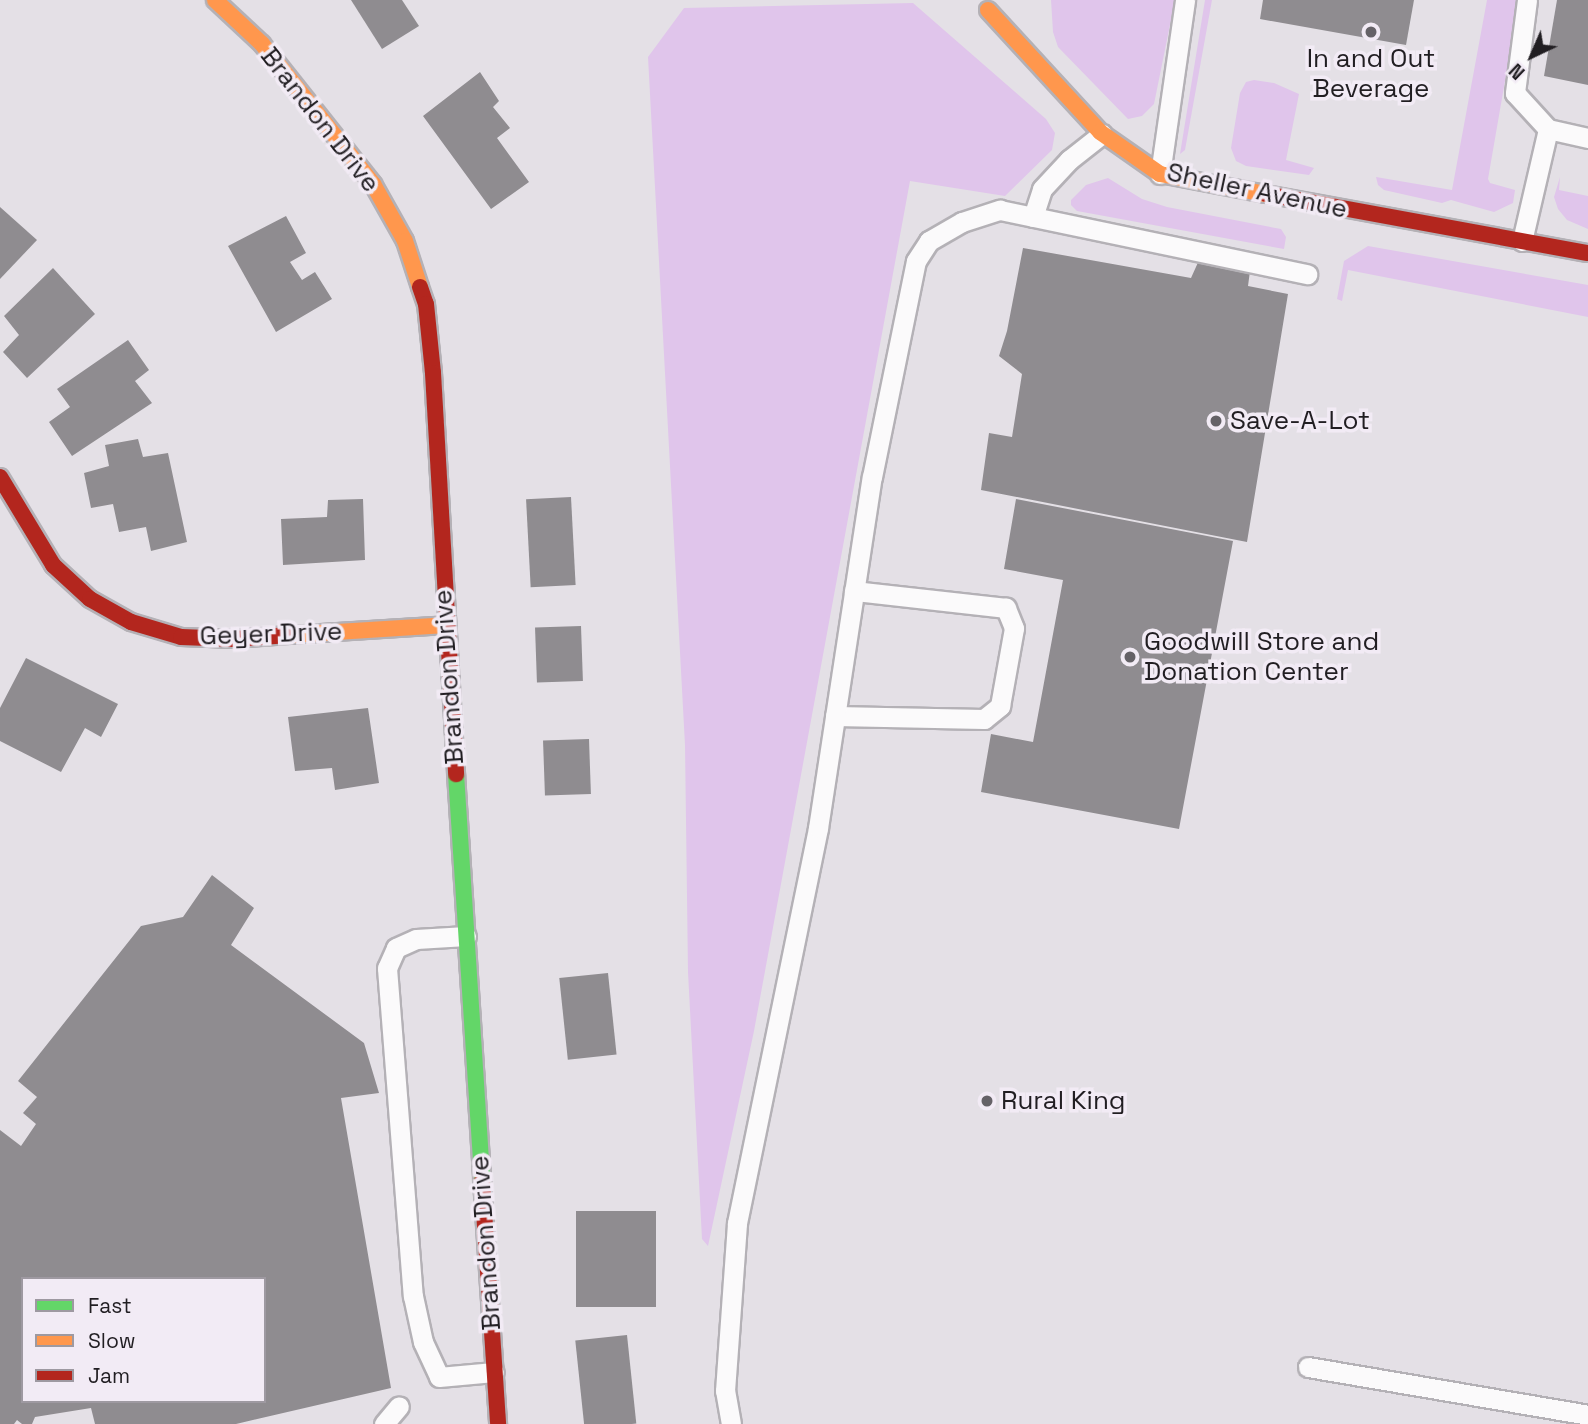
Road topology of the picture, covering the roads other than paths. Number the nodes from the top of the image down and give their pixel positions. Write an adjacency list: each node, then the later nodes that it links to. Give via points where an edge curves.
1 (215, 0): 15 (street, Brandon Drive, via 262,44 315,108 373,184 405,241 426,304)
2 (1185, 0): 8 (lane)
3 (1527, 0): 5 (lane, via 1515,93)
4 (984, 3): 6 (street, Sheller Avenue)
5 (1548, 129): 7 (lane); 10 (lane)
6 (1102, 134): 8 (street, Sheller Avenue); 9 (lane, via 1042,189)
7 (1588, 138)
8 (1160, 174): 10 (street, Sheller Avenue)
9 (1033, 217): 12 (lane); 14 (lane, via 1000,210 962,222 929,241 916,261)
10 (1522, 241): 11 (street, Sheller Avenue)
11 (1588, 253)
12 (1307, 274)
13 (0, 477): 15 (street, Geyer Drive, via 52,565 90,599 131,622 181,637 234,639)
14 (854, 591): 16 (lane); 16 (lane, via 1006,608 1014,628 1000,706 984,719)
15 (446, 625): 17 (street, Brandon Drive)
16 (835, 716): 26 (lane, via 818,828 737,1223 725,1391)
17 (466, 936): 19 (street, Brandon Drive); 20 (lane, via 416,939 396,948 387,968 413,1296 423,1342)
18 (1308, 1367): 23 (lane)
19 (495, 1372): 20 (lane); 25 (street, Brandon Drive)
20 (439, 1377): 21 (lane)
21 (422, 1388)
22 (399, 1406): 24 (lane)
23 (1588, 1415)
24 (384, 1424)
25 (498, 1424)
26 (731, 1424)

